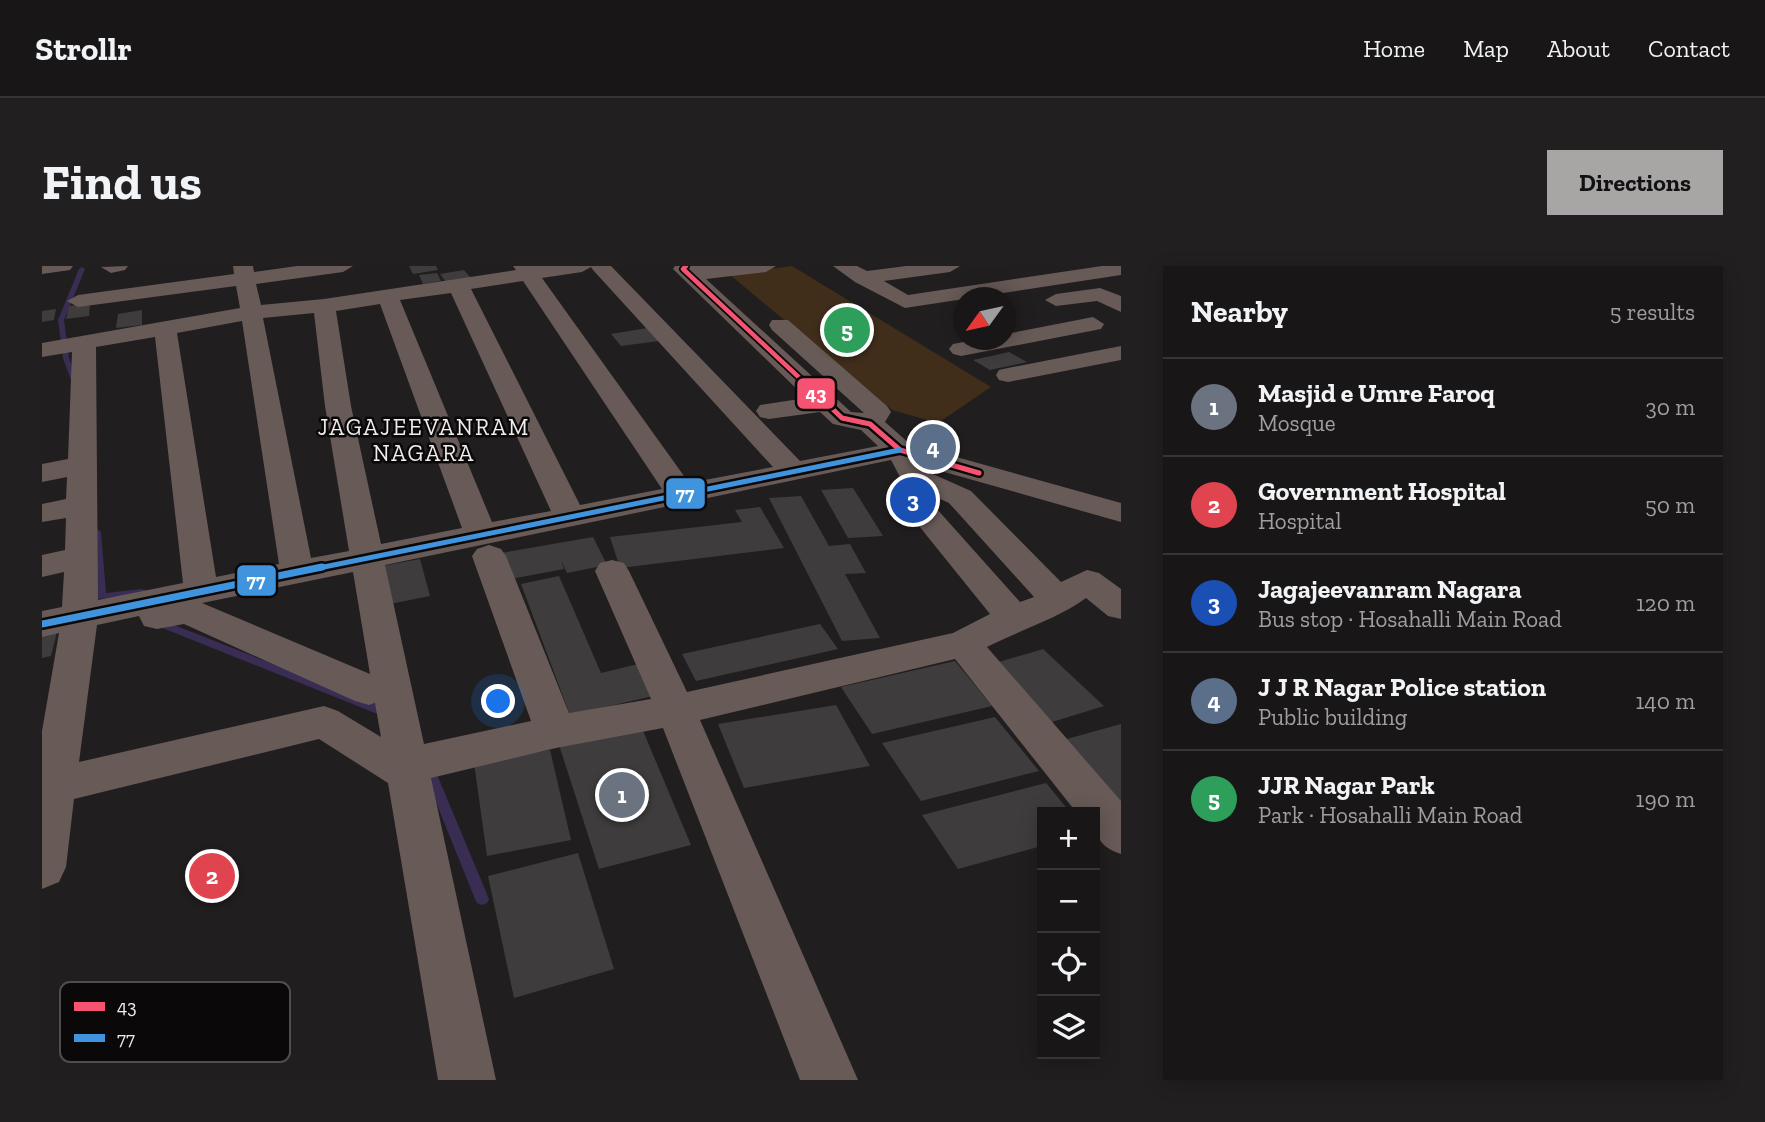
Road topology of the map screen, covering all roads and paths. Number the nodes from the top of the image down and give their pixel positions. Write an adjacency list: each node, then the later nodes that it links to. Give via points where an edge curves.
1 (63, 266): 12 (street)
2 (118, 266): 11 (street)
3 (343, 266): 18 (street)
4 (582, 266): 15 (street)
5 (600, 266): 47 (street)
6 (766, 266): 13 (street)
7 (843, 266): 20 (street)
8 (944, 266): 9 (street); 14 (street); 23 (street)
9 (950, 266)
10 (1001, 266): 21 (street)
11 (111, 267)
12 (42, 268)
13 (716, 269): 17 (street); 25 (street)
14 (895, 269): 20 (street)
15 (526, 270): 19 (street); 48 (street)
16 (1115, 270): 21 (street)
17 (687, 271): 41 (street)
18 (243, 272): 27 (street); 31 (street)
19 (469, 278): 22 (street); 52 (street)
20 (862, 278): 26 (street, via 905,302)
21 (1032, 283): 24 (street)
22 (401, 287): 29 (street); 53 (street)
23 (973, 287)
24 (1012, 287)
25 (739, 289)
26 (953, 296)
27 (78, 302)
28 (1121, 305): 36 (street, via 1100,293 1017,312)
29 (324, 306): 31 (street); 55 (street)
30 (759, 307): 43 (street, via 878,412)
31 (251, 313): 35 (street); 59 (street)
32 (953, 316): 33 (street)
33 (940, 318)
34 (1093, 324): 36 (street)
35 (165, 327): 38 (street); 62 (street)
36 (1042, 333): 37 (street)
37 (1016, 338)
38 (64, 347): 45 (street, via 83,383)
39 (1121, 353): 40 (street)
40 (1008, 375)
41 (826, 403): 42 (street); 43 (street, via 842,418)
42 (769, 411)
43 (870, 424): 44 (street)
44 (907, 463): 47 (street); 51 (street); 61 (street, via 960,497); 64 (street, via 913,500)
45 (83, 465): 46 (street); 49 (street)
46 (42, 473)
47 (795, 473): 48 (street)
48 (682, 495): 52 (street)
49 (82, 505): 50 (street); 54 (street)
50 (42, 513)
51 (1121, 513)
52 (570, 517): 53 (street)
53 (485, 546): 55 (street); 68 (street)
54 (82, 557): 56 (street); 65 (street)
55 (367, 560): 59 (street); 69 (street)
56 (42, 566)
57 (612, 571): 67 (street)
58 (1121, 571): 60 (street)
59 (297, 573): 62 (street)
60 (1087, 581): 61 (street); 63 (street)
61 (1058, 601): 64 (street)
62 (169, 605): 65 (street); 69 (street)
63 (1121, 607)
64 (1013, 618): 66 (street)
65 (67, 624): 70 (street)
66 (962, 644): 67 (street); 71 (street)
67 (676, 710): 68 (street); 74 (street)
68 (556, 732): 69 (street)
69 (408, 735): 70 (street, via 396,768 324,722); 73 (street)
70 (54, 786): 72 (street)
71 (1121, 834)
72 (42, 867)
73 (467, 1080)
74 (829, 1080)

